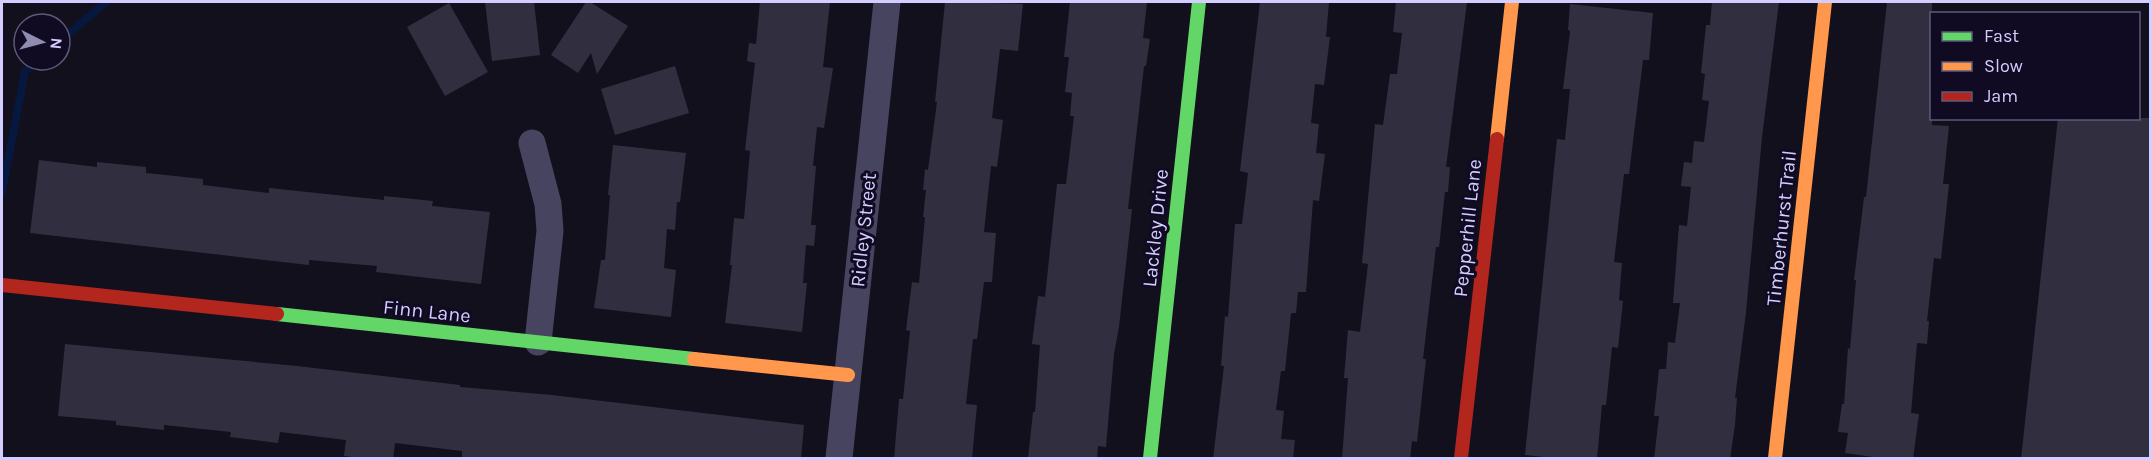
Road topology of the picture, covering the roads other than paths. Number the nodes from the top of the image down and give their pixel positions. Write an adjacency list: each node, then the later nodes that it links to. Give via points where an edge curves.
1 (886, 2): 8 (street, Ridley Street)
2 (1199, 2): 10 (street, Lackley Drive)
3 (1512, 2): 11 (street, Pepperhill Lane)
4 (1825, 2): 12 (street, Timberhurst Trail)
5 (532, 143): 7 (street, via 548,204 550,231)
6 (2, 285): 7 (street, Finn Lane)
7 (538, 342): 8 (street, Finn Lane)
8 (848, 375): 9 (street, Ridley Street)
9 (839, 459)
10 (1150, 459)
11 (1461, 459)
12 (1775, 459)

